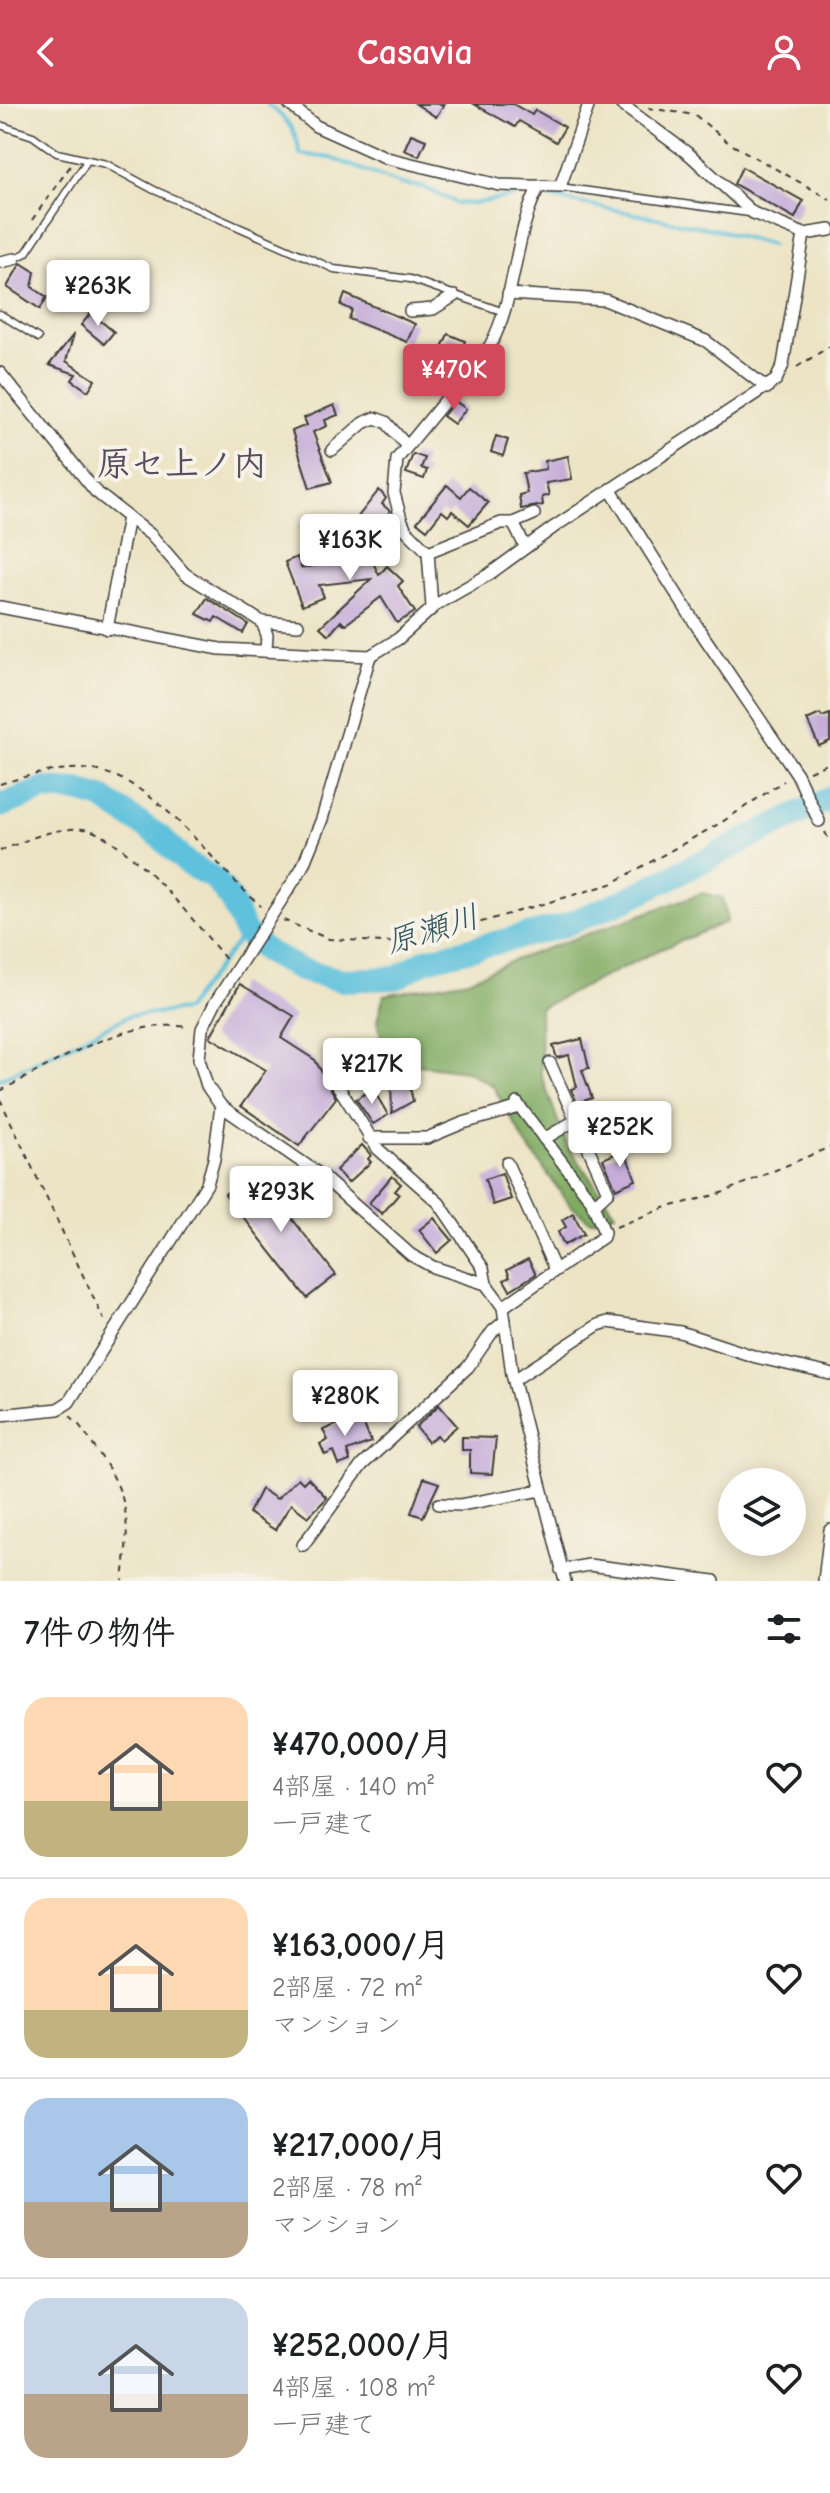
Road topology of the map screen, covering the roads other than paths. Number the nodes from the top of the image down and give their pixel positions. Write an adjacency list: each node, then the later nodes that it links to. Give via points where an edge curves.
1 (289, 104): 6 (street, via 316,126 387,158 499,185)
2 (589, 104): 7 (street)
3 (625, 107): 8 (street, via 690,155)
4 (0, 125): 5 (lane, via 33,136 57,153)
5 (87, 161): 11 (lane, via 26,253); 14 (lane, via 106,164 334,269 410,279)
6 (539, 186): 7 (street); 13 (street, via 526,212)
7 (560, 187): 8 (lane)
8 (753, 213): 10 (street)
9 (830, 230): 10 (street)
10 (804, 234): 20 (street, via 783,365)
11 (14, 259): 12 (street)
12 (0, 262)
13 (508, 294): 16 (street); 20 (street, via 605,300 706,341)
14 (454, 296): 15 (street, via 433,309); 16 (lane)
15 (410, 311)
16 (504, 312): 21 (street, via 490,346)
17 (0, 314): 18 (lane)
18 (38, 338)
19 (0, 373): 25 (street, via 75,471)
20 (772, 384): 23 (street)
21 (406, 445): 22 (street, via 386,422 375,418); 28 (street, via 397,459 394,493 406,530)
22 (332, 450)
23 (610, 489): 27 (street); 36 (street, via 798,776)
24 (534, 514): 26 (street)
25 (128, 517): 31 (street, via 185,574); 33 (street)
26 (513, 523): 27 (street); 28 (street)
27 (525, 546): 30 (street)
28 (428, 552): 30 (street)
29 (0, 607): 33 (street)
30 (432, 607): 35 (street, via 398,639)
31 (262, 622): 32 (street); 34 (street)
32 (298, 625)
33 (107, 629): 34 (street, via 220,649)
34 (266, 650): 35 (street)
35 (370, 656): 39 (street, via 322,819 302,868 202,1029 199,1059 207,1086)
36 (819, 821)
37 (550, 1063): 40 (street)
38 (338, 1086): 41 (street)
39 (221, 1106): 46 (street, via 322,1176 411,1255); 51 (street, via 207,1184 69,1402 58,1409)
40 (576, 1120): 42 (street); 44 (street, via 608,1192)
41 (369, 1138): 42 (street, via 427,1138 518,1105); 46 (street, via 439,1203 483,1268)
42 (544, 1139): 44 (street)
43 (507, 1163): 45 (street)
44 (593, 1206): 45 (street, via 603,1237)
45 (555, 1270): 47 (street)
46 (486, 1284): 47 (street)
47 (503, 1307): 48 (street)
48 (505, 1321): 50 (street); 55 (street, via 468,1367 362,1465)
49 (830, 1374): 50 (street, via 680,1332 608,1322)
50 (514, 1380): 52 (street)
51 (0, 1415)
52 (541, 1490): 53 (street); 56 (street)
53 (439, 1504)
54 (830, 1530): 58 (street)
55 (303, 1545)
56 (563, 1576): 57 (street, via 589,1565)
57 (714, 1581)
58 (824, 1581)

